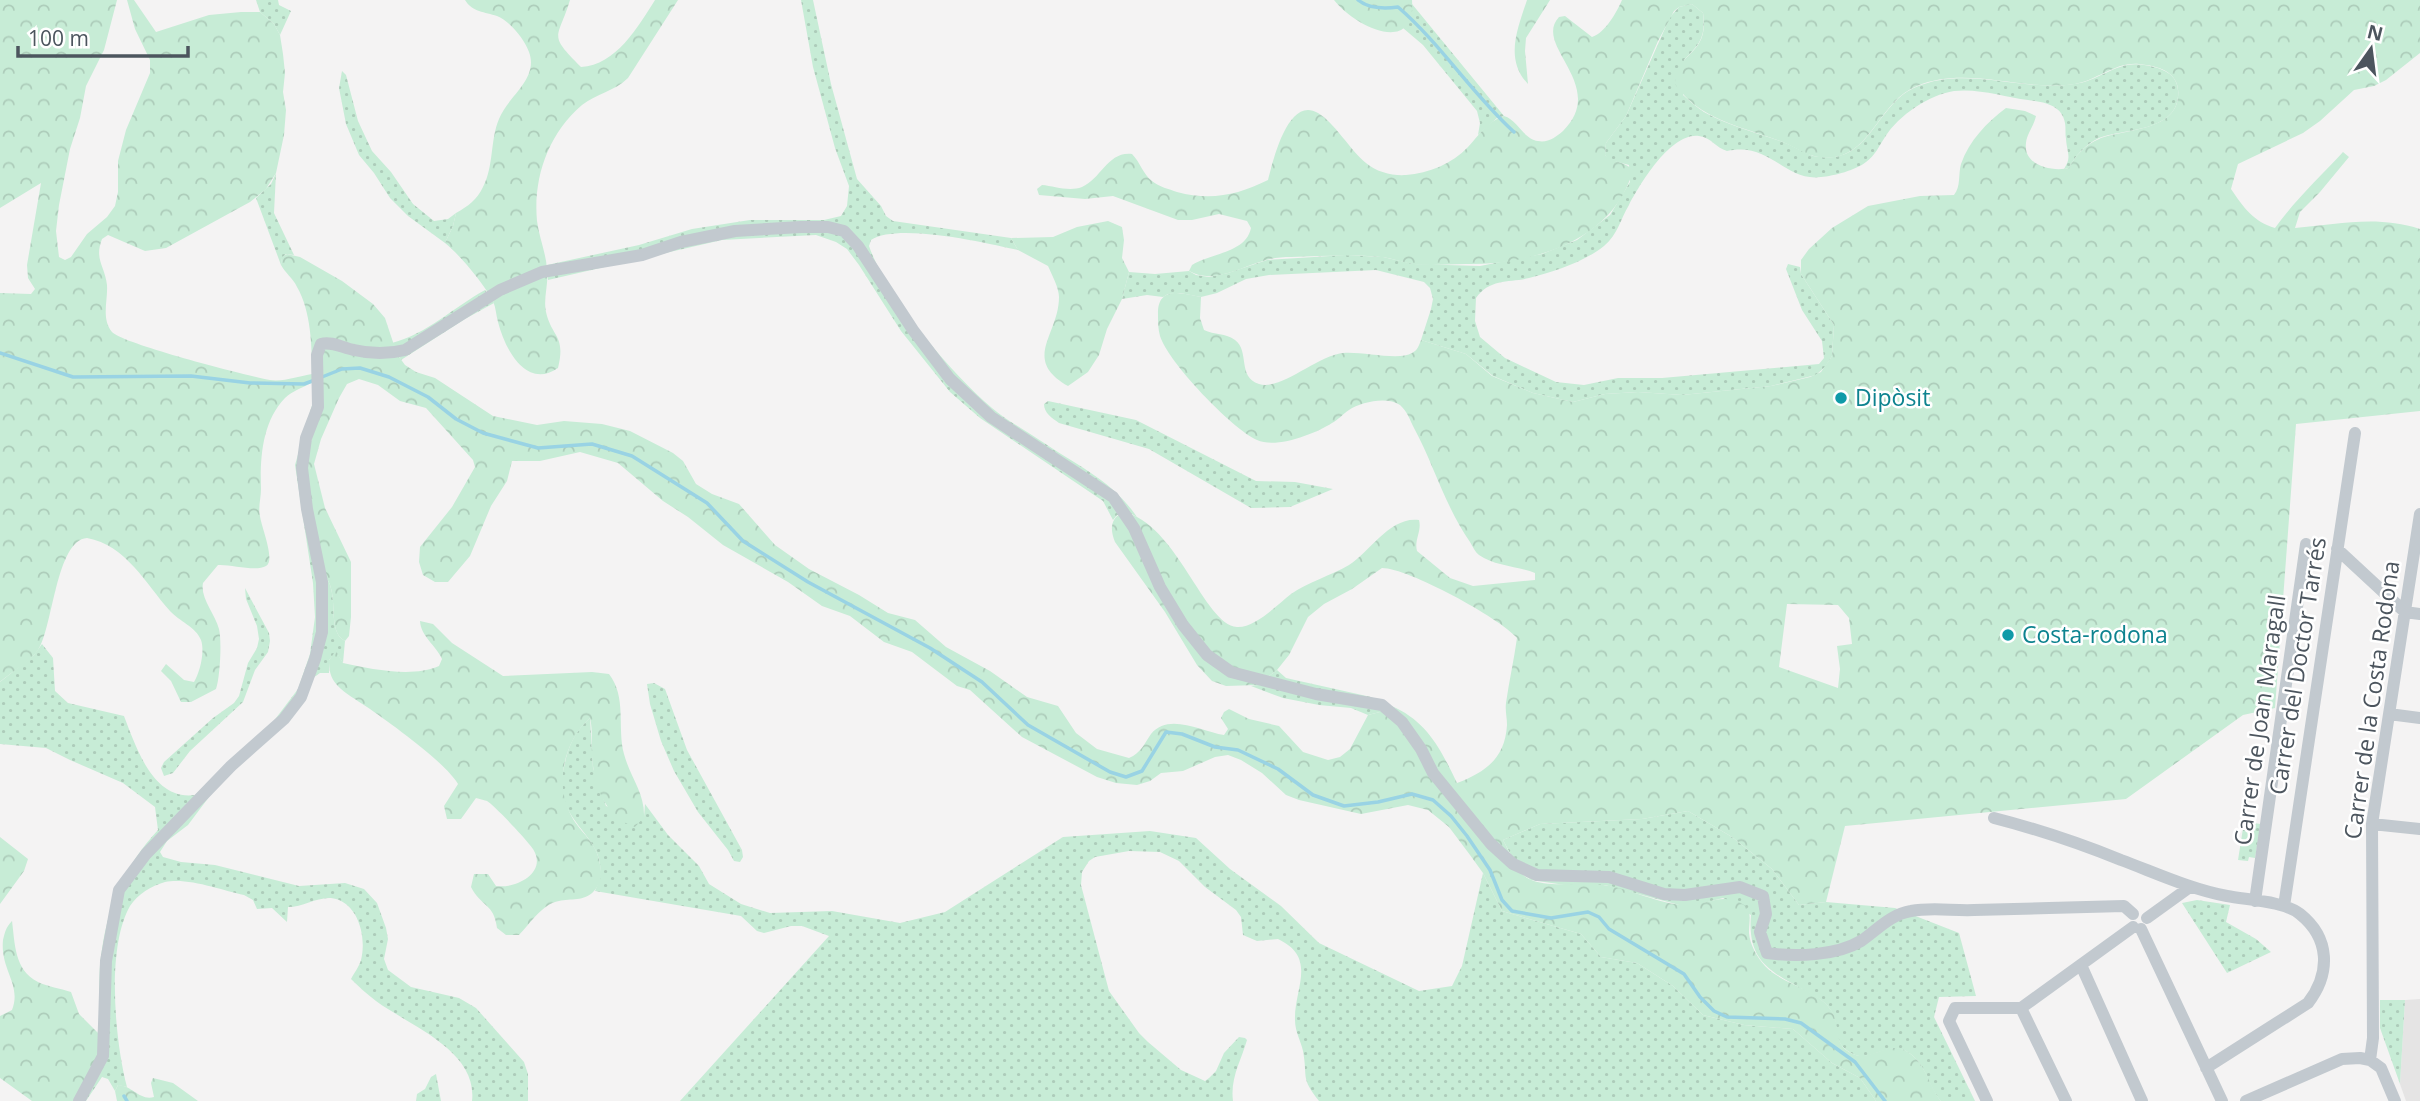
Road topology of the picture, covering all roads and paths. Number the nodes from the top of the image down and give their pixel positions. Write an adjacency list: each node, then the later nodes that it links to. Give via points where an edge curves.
1 (2355, 433): 4 (street, Carrer del Doctor Tarrés)
2 (2420, 514): 5 (street, Carrer de la Costa Rodona)
3 (2306, 544): 13 (street, Carrer de Joan Maragall)
4 (2337, 549): 5 (street); 14 (street, Carrer del Doctor Tarrés)
5 (2405, 612): 6 (street); 7 (street, Carrer de la Costa Rodona)
6 (2420, 614)
7 (2389, 714): 8 (street); 10 (street, Carrer de la Costa Rodona)
8 (2420, 718)
9 (1994, 817): 12 (street, via 2052,833)
10 (2372, 824): 11 (street); 18 (street, Carrer de la Costa Rodona)
11 (2420, 830)
12 (2190, 887): 13 (street); 15 (street)
13 (2255, 901): 14 (street)
14 (2284, 906): 19 (street, via 2313,926 2323,943 2318,990 2308,1003)
15 (2138, 922): 16 (street); 19 (street); 20 (street, via 2124,906 1935,908 1907,911 1859,942 1812,955 1785,956 1767,953 1760,932 1766,914 1763,896 1740,887 1664,894 1609,877 1537,875 1513,864 1433,772 1402,722 1382,705 1231,672 1207,655 1182,625 1134,528 1113,497 991,417 950,379 844,231 801,227 735,231 642,255 542,272 500,290 391,354 321,344 318,407 306,438 302,468 322,582 322,632 315,659 301,698 285,719 231,766 146,854 119,890 106,961 103,1056)
16 (2081, 965): 17 (street); 23 (street)
17 (2021, 1008): 21 (street, via 1955,1008 1949,1021); 22 (street)
18 (2370, 1060): 25 (street, via 2342,1059); 26 (street, via 2381,1068)
19 (2206, 1068): 24 (street)
20 (79, 1101)
21 (1987, 1101)
22 (2066, 1101)
23 (2142, 1101)
24 (2222, 1101)
25 (2246, 1101)
26 (2395, 1101)

